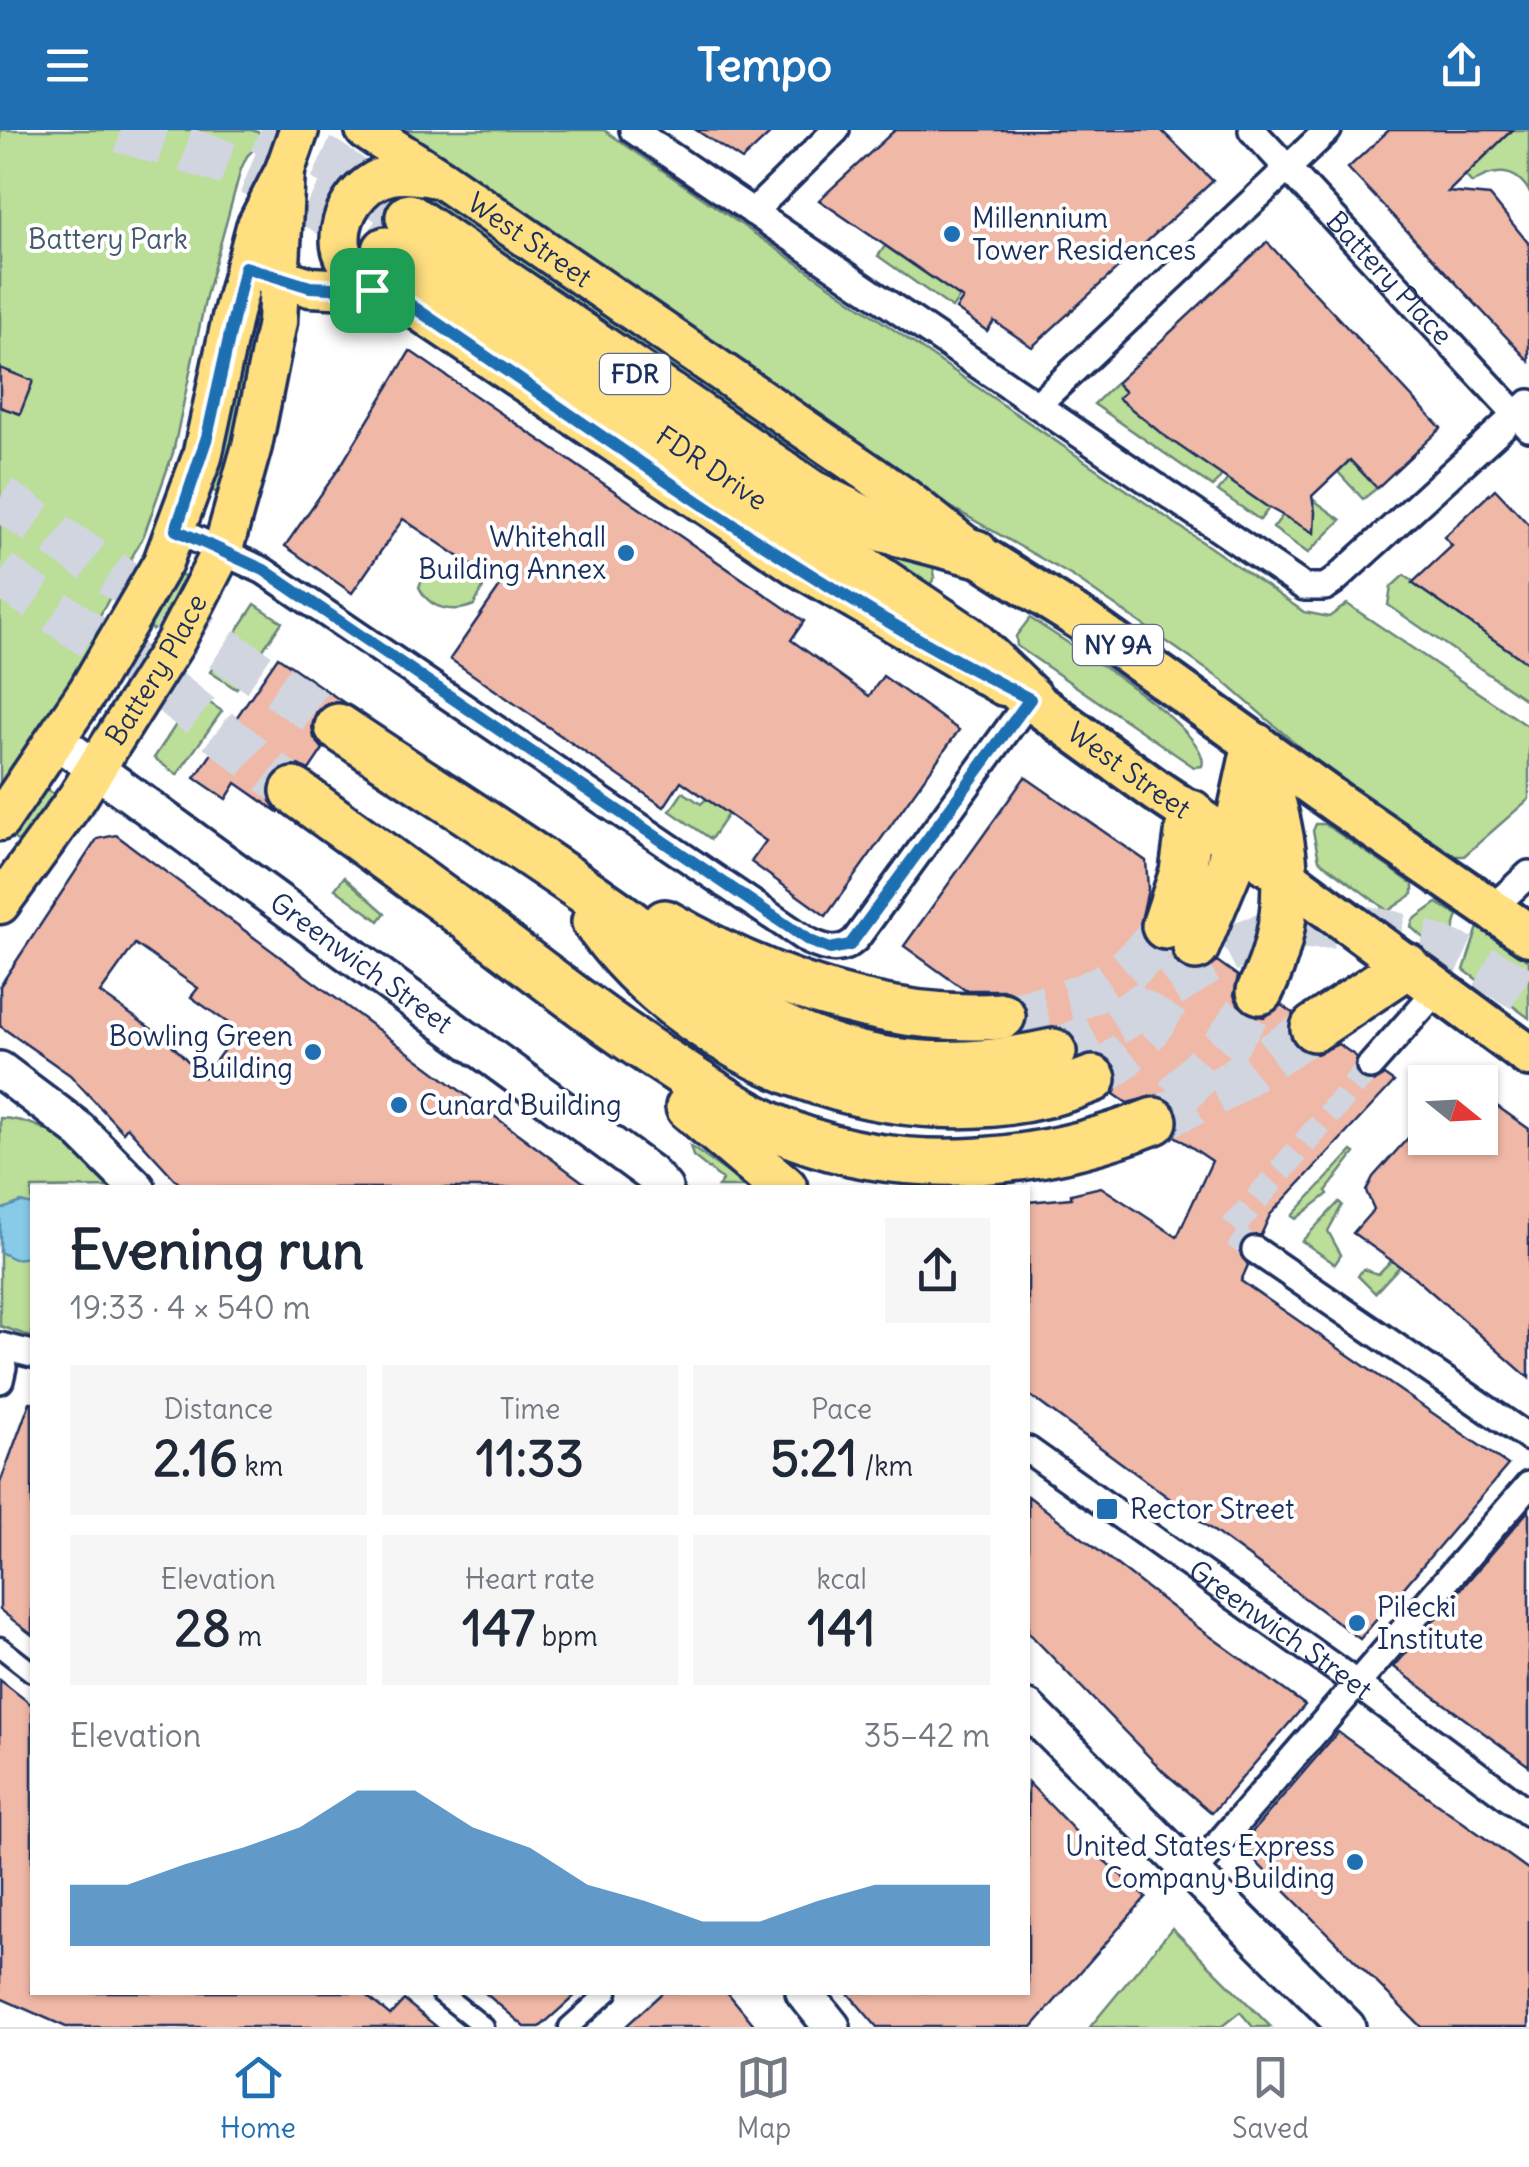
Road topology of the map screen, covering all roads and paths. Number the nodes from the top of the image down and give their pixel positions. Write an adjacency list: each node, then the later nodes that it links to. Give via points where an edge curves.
1 (300, 130): 11 (main road, Battery Place, via 262,211)
2 (365, 130): 8 (main road, West Street)
3 (634, 130): 9 (street)
4 (836, 130): 9 (street)
5 (1252, 130): 7 (street, Battery Place)
6 (1328, 130): 7 (street)
7 (1287, 168): 12 (street); 13 (street, Battery Place)
8 (440, 178): 10 (main road, via 381,178 349,207 341,246 353,271); 16 (main road, West Street)
9 (753, 212): 12 (street)
10 (389, 252): 11 (main road, via 310,287); 16 (highway, FDR Drive / FDR, via 811,492 896,534); 17 (highway, FDR Drive / FDR, via 968,639)
11 (262, 272): 14 (main road, Battery Place); 15 (main road, Battery Place, via 277,322)
12 (1037, 406): 13 (street, via 1293,582 1314,589 1334,581)
13 (1525, 415)
14 (176, 530): 15 (street); 19 (main road, Battery Place, via 154,582)
15 (223, 549): 17 (street, via 264,570 830,949 856,939); 21 (main road, Battery Place, via 195,608)
16 (975, 553): 20 (highway, West Street / NY 9A, via 1095,629)
17 (1030, 699): 23 (highway, West Street)
18 (338, 727): 28 (highway)
19 (56, 740): 21 (main road, Greenwich Street); 24 (main road, Battery Place)
20 (1255, 746): 25 (highway); 27 (highway, via 1272,794); 31 (highway, West Street / NY 9A)
21 (95, 768): 29 (main road, Battery Place); 45 (main road, Greenwich Street)
22 (294, 792): 36 (highway)
23 (1191, 813): 25 (highway, West Street); 25 (highway, via 1181,937 1218,900)
24 (0, 821)
25 (1236, 844): 27 (highway, West Street)
26 (1529, 874): 31 (street)
27 (1286, 877): 33 (highway, West Street); 34 (highway, via 1279,944)
28 (570, 882): 30 (highway); 42 (highway, via 609,942 670,1000 731,1044 806,1078 883,1098 962,1104 1040,1097)
29 (0, 904)
30 (610, 908): 35 (highway, via 658,919 752,967 838,997 928,1016); 38 (highway, via 733,1001 801,1038 870,1058 938,1066)
31 (1491, 909): 32 (highway, West Street / NY 9A)
32 (1529, 935)
33 (1422, 977): 37 (highway); 39 (highway, West Street); 40 (street)
34 (1260, 991)
35 (1002, 1016)
36 (606, 1024): 43 (highway, via 740,1112 801,1138 874,1156 1008,1159 1069,1150); 46 (highway, via 656,1079)
37 (1314, 1028)
38 (1054, 1052)
39 (1529, 1056)
40 (1370, 1066)
41 (0, 1070): 44 (main road, via 77,1128)
42 (1094, 1080)
43 (1154, 1121)
44 (134, 1185)
45 (661, 1185)
46 (780, 1185)
47 (1255, 1250): 51 (street)
48 (0, 1348): 49 (street); 50 (street)
49 (30, 1354)
50 (0, 1380)
51 (1529, 1438)
52 (1030, 1451): 56 (street, Greenwich Street)
53 (1529, 1485): 56 (street)
54 (0, 1647): 55 (street)
55 (30, 1670)
56 (1356, 1684): 58 (street, Greenwich Street); 59 (street)
57 (1030, 1711): 59 (main road)
58 (1529, 1814)
59 (1194, 1872): 66 (main road)
60 (444, 1995): 63 (street)
61 (605, 1995): 64 (street)
62 (806, 1995): 65 (main road)
63 (484, 2027)
64 (570, 2027)
65 (832, 2027)
66 (1347, 2027)

